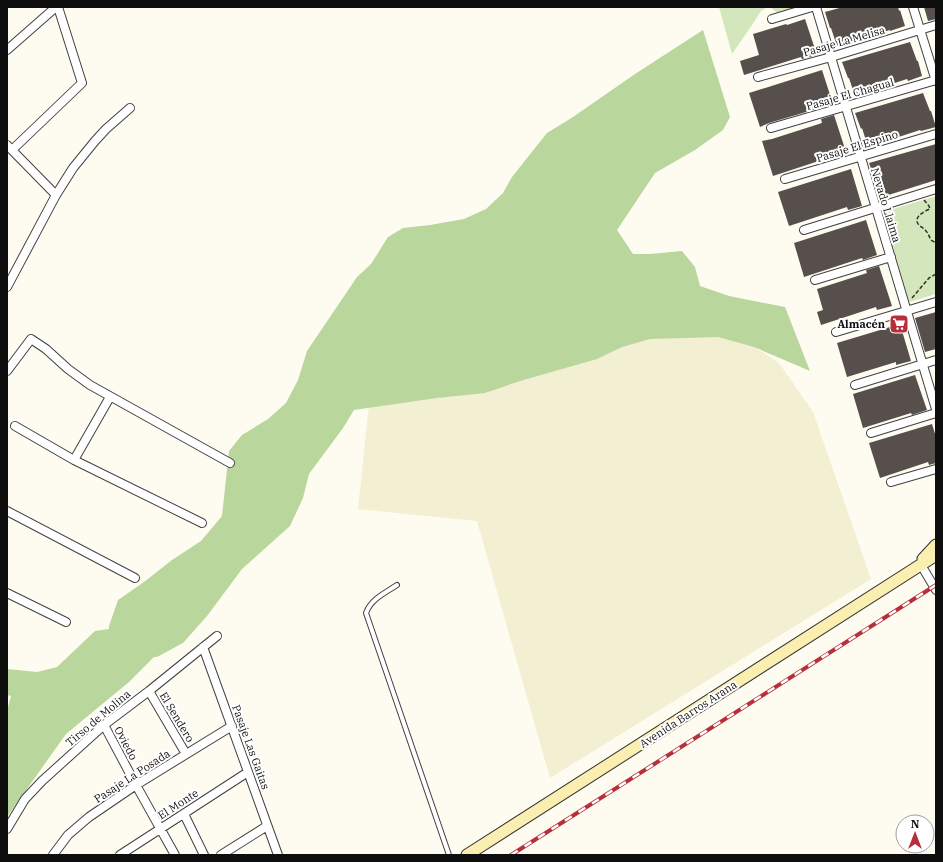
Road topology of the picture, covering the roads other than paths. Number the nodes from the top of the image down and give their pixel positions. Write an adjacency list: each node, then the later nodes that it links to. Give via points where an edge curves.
1 (57, 7): 8 (street); 16 (street, via 82,83)
2 (812, 7): 5 (street)
3 (816, 7): 9 (street, Nevado Llaima)
4 (913, 7): 7 (street)
5 (772, 19)
6 (936, 25): 7 (street, Pasaje La Melisa)
7 (920, 30): 9 (street, Pasaje La Melisa); 11 (street)
8 (7, 50)
9 (831, 57): 10 (street, Pasaje La Melisa); 12 (street, Nevado Llaima)
10 (758, 77)
11 (936, 81): 12 (street, Pasaje El Chagual)
12 (846, 107): 14 (street, Pasaje El Chagual); 17 (street, Nevado Llaima)
13 (130, 108): 20 (street, via 88,149)
14 (771, 128)
15 (936, 134): 17 (street, Pasaje El Espino)
16 (9, 147): 20 (street)
17 (861, 157): 18 (street, Pasaje El Espino); 21 (street, Nevado Llaima)
18 (785, 179)
19 (936, 189): 21 (street)
20 (56, 195): 25 (street)
21 (876, 207): 22 (street); 23 (street, Nevado Llaima)
22 (804, 230)
23 (890, 257): 24 (street); 27 (street, Nevado Llaima)
24 (815, 280)
25 (7, 287)
26 (936, 302): 27 (street)
27 (907, 311): 28 (street); 30 (street, Nevado Llaima)
28 (836, 332)
29 (936, 360): 30 (street)
30 (922, 364): 32 (street); 34 (street, Nevado Llaima)
31 (7, 371): 33 (street, via 31,339 78,377)
32 (855, 385)
33 (110, 397): 38 (street); 39 (street)
34 (936, 409)
35 (936, 413): 37 (street)
36 (15, 426): 38 (street)
37 (871, 433)
38 (74, 460): 43 (street)
39 (230, 463)
40 (936, 468): 41 (street)
41 (891, 482)
42 (7, 511): 48 (street)
43 (202, 523)
44 (936, 545): 47 (main road, Avenida Barros Arana)
45 (936, 555): 46 (main road, Avenida Barros Arana)
46 (921, 565): 47 (main road, Avenida Barros Arana); 50 (street)
47 (908, 573): 72 (main road, Avenida Barros Arana)
48 (135, 578)
49 (397, 585): 71 (lane, via 374,600 366,613)
50 (936, 590)
51 (7, 593): 52 (street)
52 (66, 622)
53 (217, 636): 54 (street, Tirso de Molina)
54 (202, 647): 55 (street, Tirso de Molina); 57 (street, Pasaje Las Gaitas)
55 (149, 691): 56 (street, Tirso de Molina); 58 (street, El Sendero)
56 (104, 725): 60 (street, Oviedo); 63 (street, Tirso de Molina, via 42,780 25,799)
57 (232, 726): 58 (street, Pasaje La Posada); 59 (street, Pasaje Las Gaitas)
58 (186, 754): 60 (street, Pasaje La Posada)
59 (248, 772): 61 (street, El Monte); 62 (street, Pasaje Las Gaitas)
60 (136, 785): 64 (street, Oviedo); 65 (street, Pasaje La Posada, via 89,817 68,835)
61 (184, 814): 64 (street, El Monte); 68 (street)
62 (267, 826): 69 (street); 70 (street, Pasaje Las Gaitas)
63 (7, 829)
64 (160, 829): 66 (street, El Monte); 67 (street, Oviedo)
65 (57, 853)
66 (120, 855)
67 (175, 855)
68 (204, 855)
69 (221, 855)
70 (278, 855)
71 (449, 855)
72 (467, 855)

